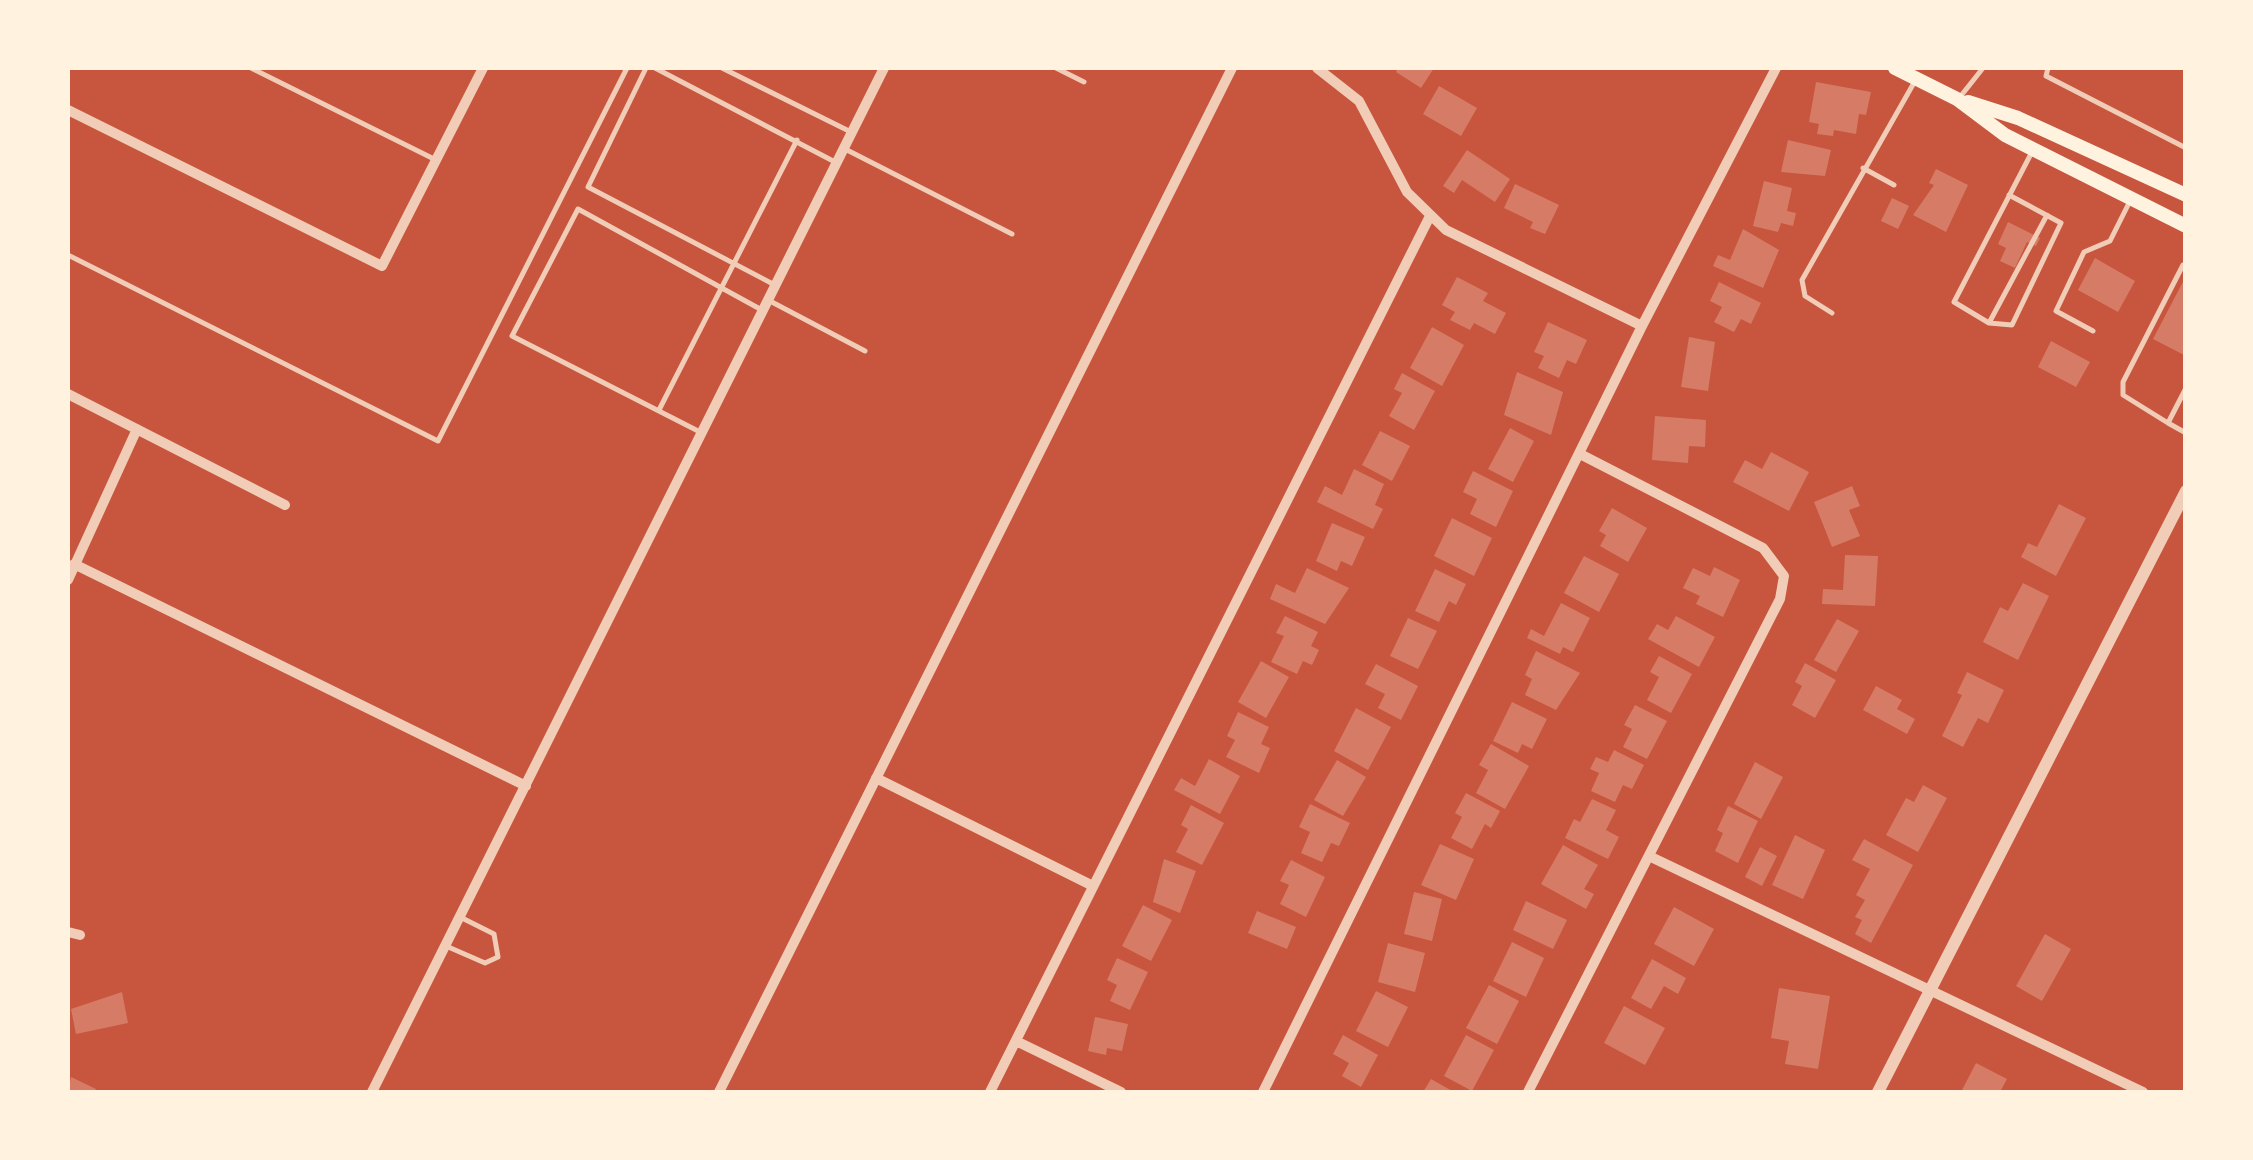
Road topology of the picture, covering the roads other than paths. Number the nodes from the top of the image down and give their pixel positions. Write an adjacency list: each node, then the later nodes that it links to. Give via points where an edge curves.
1 (251, 68): 24 (lane)
2 (483, 68): 24 (street)
3 (628, 68): 35 (lane, via 438,440)
4 (646, 68): 37 (lane, via 588,187)
5 (655, 68): 20 (lane)
6 (722, 68): 19 (lane)
7 (884, 68): 19 (street)
8 (1056, 68): 16 (lane)
9 (1232, 68): 58 (street)
10 (1317, 68): 32 (street, via 1360,101 1408,192)
11 (1776, 68): 43 (street)
12 (1895, 68): 15 (main road)
13 (1983, 68): 17 (lane)
14 (2048, 68): 22 (lane, via 2046,76)
15 (1916, 78): 17 (main road); 26 (lane)
16 (1084, 82)
17 (1958, 100): 23 (main road); 29 (main road, via 2018,118)
18 (68, 110): 24 (street, via 382,266)
19 (851, 132): 21 (street)
20 (797, 140): 25 (lane); 37 (lane)
21 (842, 148): 25 (street); 34 (lane)
22 (2186, 148)
23 (2034, 149): 28 (lane); 30 (main road)
24 (436, 160)
25 (835, 162): 38 (street)
26 (1863, 168): 27 (lane); 41 (lane, via 1802,280 1805,296)
27 (1894, 184)
28 (2009, 195): 31 (lane); 42 (lane, via 1954,302)
29 (2186, 195)
30 (2131, 198): 33 (main road); 44 (lane, via 2110,241 2084,252 2056,310)
31 (2047, 215): 42 (lane); 42 (lane, via 2061,223 2012,325)
32 (1430, 216): 43 (street, via 1446,230); 61 (street)
33 (2186, 226)
34 (1012, 234)
35 (68, 255)
36 (2185, 263): 49 (lane, via 2123,382 2123,396)
37 (737, 265): 38 (lane); 39 (lane)
38 (776, 285): 40 (street)
39 (725, 288): 40 (lane); 48 (lane); 48 (lane, via 578,209 512,336)
40 (766, 306): 45 (lane); 51 (street)
41 (1832, 313)
42 (1989, 323)
43 (1642, 326): 53 (street)
44 (2092, 331)
45 (865, 351)
46 (2186, 388): 49 (lane)
47 (68, 394): 50 (street)
48 (658, 410): 51 (lane)
49 (2168, 423): 52 (lane)
50 (137, 430): 55 (street); 56 (street)
51 (702, 433): 59 (street)
52 (2186, 433)
53 (1580, 454): 60 (street, via 1764,548 1784,576 1780,599); 70 (street)
54 (2186, 491): 64 (street)
55 (285, 505)
56 (74, 564): 57 (street); 59 (street)
57 (68, 580)
58 (876, 778): 61 (street); 67 (street)
59 (526, 786): 62 (street)
60 (1650, 857): 64 (street); 71 (street)
61 (1093, 886): 65 (street)
62 (460, 917): 63 (street); 63 (lane, via 494,934 498,957 485,964)
63 (446, 946): 66 (street)
64 (1932, 989): 72 (street); 73 (street)
65 (1016, 1040): 68 (street); 69 (street)
66 (372, 1092)
67 (718, 1092)
68 (990, 1092)
69 (1120, 1092)
70 (1263, 1092)
71 (1528, 1092)
72 (1878, 1092)
73 (2143, 1092)

